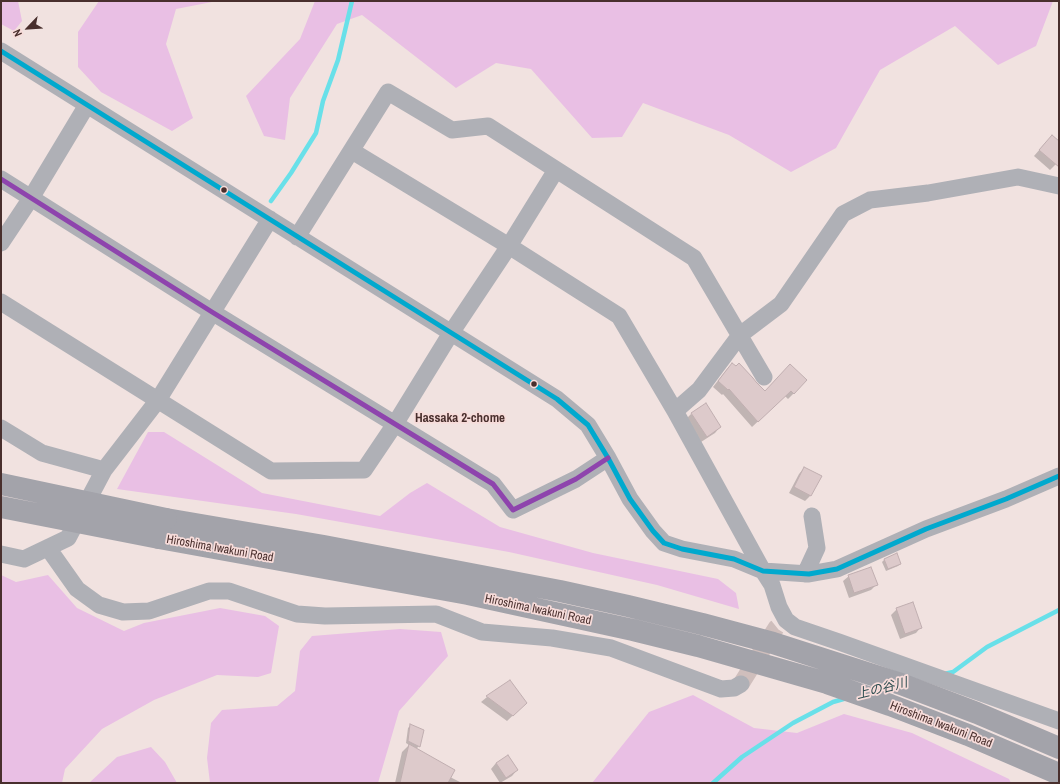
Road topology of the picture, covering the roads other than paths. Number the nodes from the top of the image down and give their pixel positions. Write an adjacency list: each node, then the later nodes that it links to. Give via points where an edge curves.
1 (1, 52): 2 (street)
2 (87, 104): 7 (street); 8 (street)
3 (352, 151): 4 (street, via 388,92 452,130 488,126); 9 (street); 11 (street)
4 (556, 170): 11 (street); 15 (street, via 694,258)
5 (1, 179): 7 (street)
6 (1059, 186): 15 (street, via 1018,177 870,200 843,214 781,304)
7 (31, 198): 10 (street); 13 (street)
8 (270, 219): 9 (street); 13 (street)
9 (297, 237): 14 (street)
10 (1, 243)
11 (509, 246): 14 (street); 18 (street, via 619,316)
12 (1, 302): 17 (street)
13 (212, 312): 17 (street); 19 (street)
14 (451, 333): 19 (street); 21 (street, via 557,399 588,425)
15 (740, 335): 16 (street); 18 (street, via 699,390)
16 (764, 377)
17 (158, 400): 19 (street, via 272,471 364,470); 22 (street)
18 (675, 411): 30 (street)
19 (395, 424): 21 (street, via 493,484 513,510 576,479)
20 (1, 428): 22 (street, via 42,453)
21 (608, 458): 30 (street, via 630,499 664,543 682,550 734,559)
22 (104, 470): 28 (street, via 68,538)
23 (1059, 476): 31 (street, via 926,529 837,569)
24 (1, 484): 27 (highway, Hiroshima Iwakuni Road, bridge)
25 (1, 507): 27 (highway, Hiroshima Iwakuni Road, bridge)
26 (812, 516): 31 (street, via 817,548)
27 (163, 528): 34 (highway, Hiroshima Iwakuni Road, via 324,546 560,591 702,624 773,643 901,684); 35 (highway, Hiroshima Iwakuni Road, via 698,646 827,683 968,735)
28 (48, 548): 29 (street, via 24,559); 32 (street, via 77,589 99,605 124,612 149,611 209,590 229,591 297,614 436,614 482,632 552,638 611,648 721,689 734,688)
29 (1, 554)
30 (763, 571): 31 (street); 33 (street, via 772,585 786,620 795,627)
31 (805, 574)
32 (741, 684)
33 (1059, 721)
34 (1059, 748)
35 (1059, 774)

